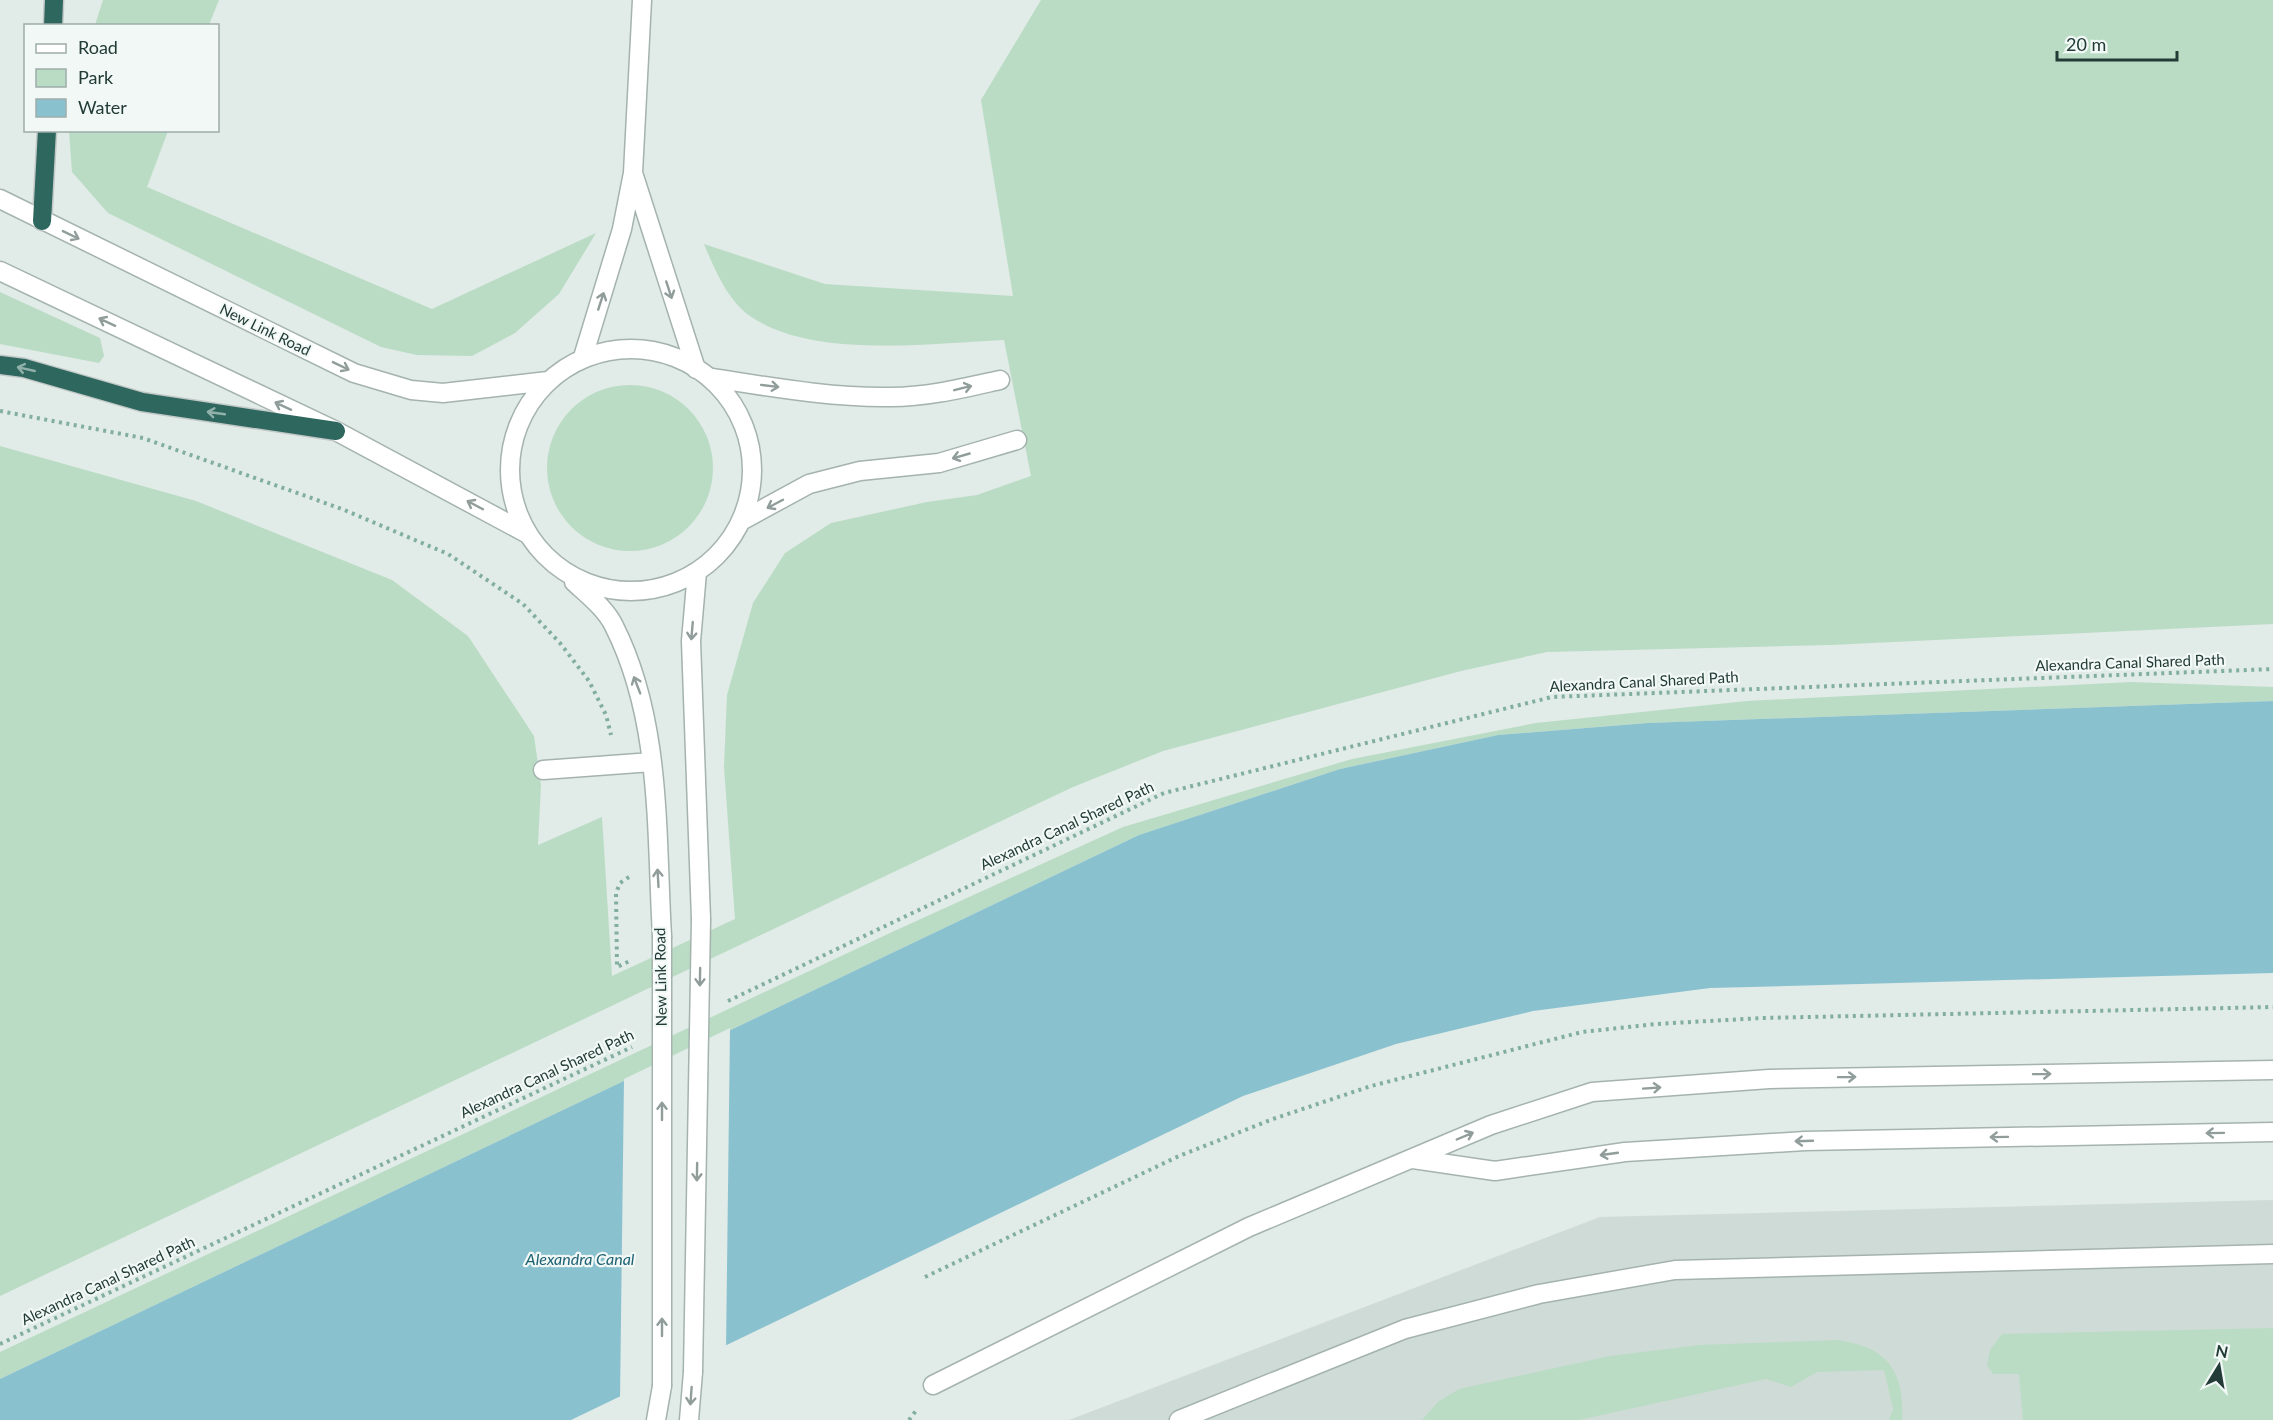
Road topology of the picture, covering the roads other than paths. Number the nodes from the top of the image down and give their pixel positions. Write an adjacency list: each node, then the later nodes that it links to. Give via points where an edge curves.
1 (54, 0): 3 (highway)
2 (642, 0): 5 (street)
3 (53, 24)
4 (47, 132): 7 (highway)
5 (633, 173): 9 (street, one-way to 5, via 622,229); 11 (street, one-way to 11)
6 (0, 199): 7 (street, New Link Road)
7 (42, 221): 14 (street, New Link Road, one-way to 14, via 354,373 411,390 443,393)
8 (0, 271): 15 (street, New Link Road, one-way to 8)
9 (583, 357): 11 (street, New Link Road, via 633,351 664,355); 14 (street, New Link Road)
10 (0, 365): 15 (highway, one-way to 10, via 142,402 24,368)
11 (696, 369): 12 (street, New Link Road)
12 (712, 378): 13 (street, one-way to 13, via 843,395 892,397 950,392); 17 (street, New Link Road, via 741,420 751,453 751,487)
13 (1000, 380)
14 (548, 381): 18 (street, New Link Road, via 520,417 510,454 511,495)
15 (336, 431): 18 (street, New Link Road, one-way to 15)
16 (1017, 440): 17 (street, one-way to 17, via 939,463 860,471 809,484)
17 (741, 521): 20 (street, New Link Road, via 723,550)
18 (526, 533): 19 (street, New Link Road)
19 (555, 565): 20 (street, New Link Road, via 590,585 631,592 665,586); 21 (street, New Link Road, one-way to 19, via 642,699 614,624)
20 (697, 572): 29 (street, one-way to 29, bridge, via 691,641 701,919)
21 (652, 762): 22 (street); 28 (street, New Link Road, one-way to 21, bridge, via 662,1386 662,936)
22 (543, 770)
23 (2273, 1070): 25 (street, one-way to 23, via 1491,1125 1592,1092 1769,1079)
24 (2273, 1132): 25 (street, one-way to 25, via 1805,1141 1625,1152 1495,1171)
25 (1411, 1158): 27 (street, via 1249,1227)
26 (2273, 1254): 30 (street, via 1675,1270 1539,1294 1405,1329)
27 (933, 1385)
28 (656, 1420)
29 (689, 1420)
30 (1179, 1420)

